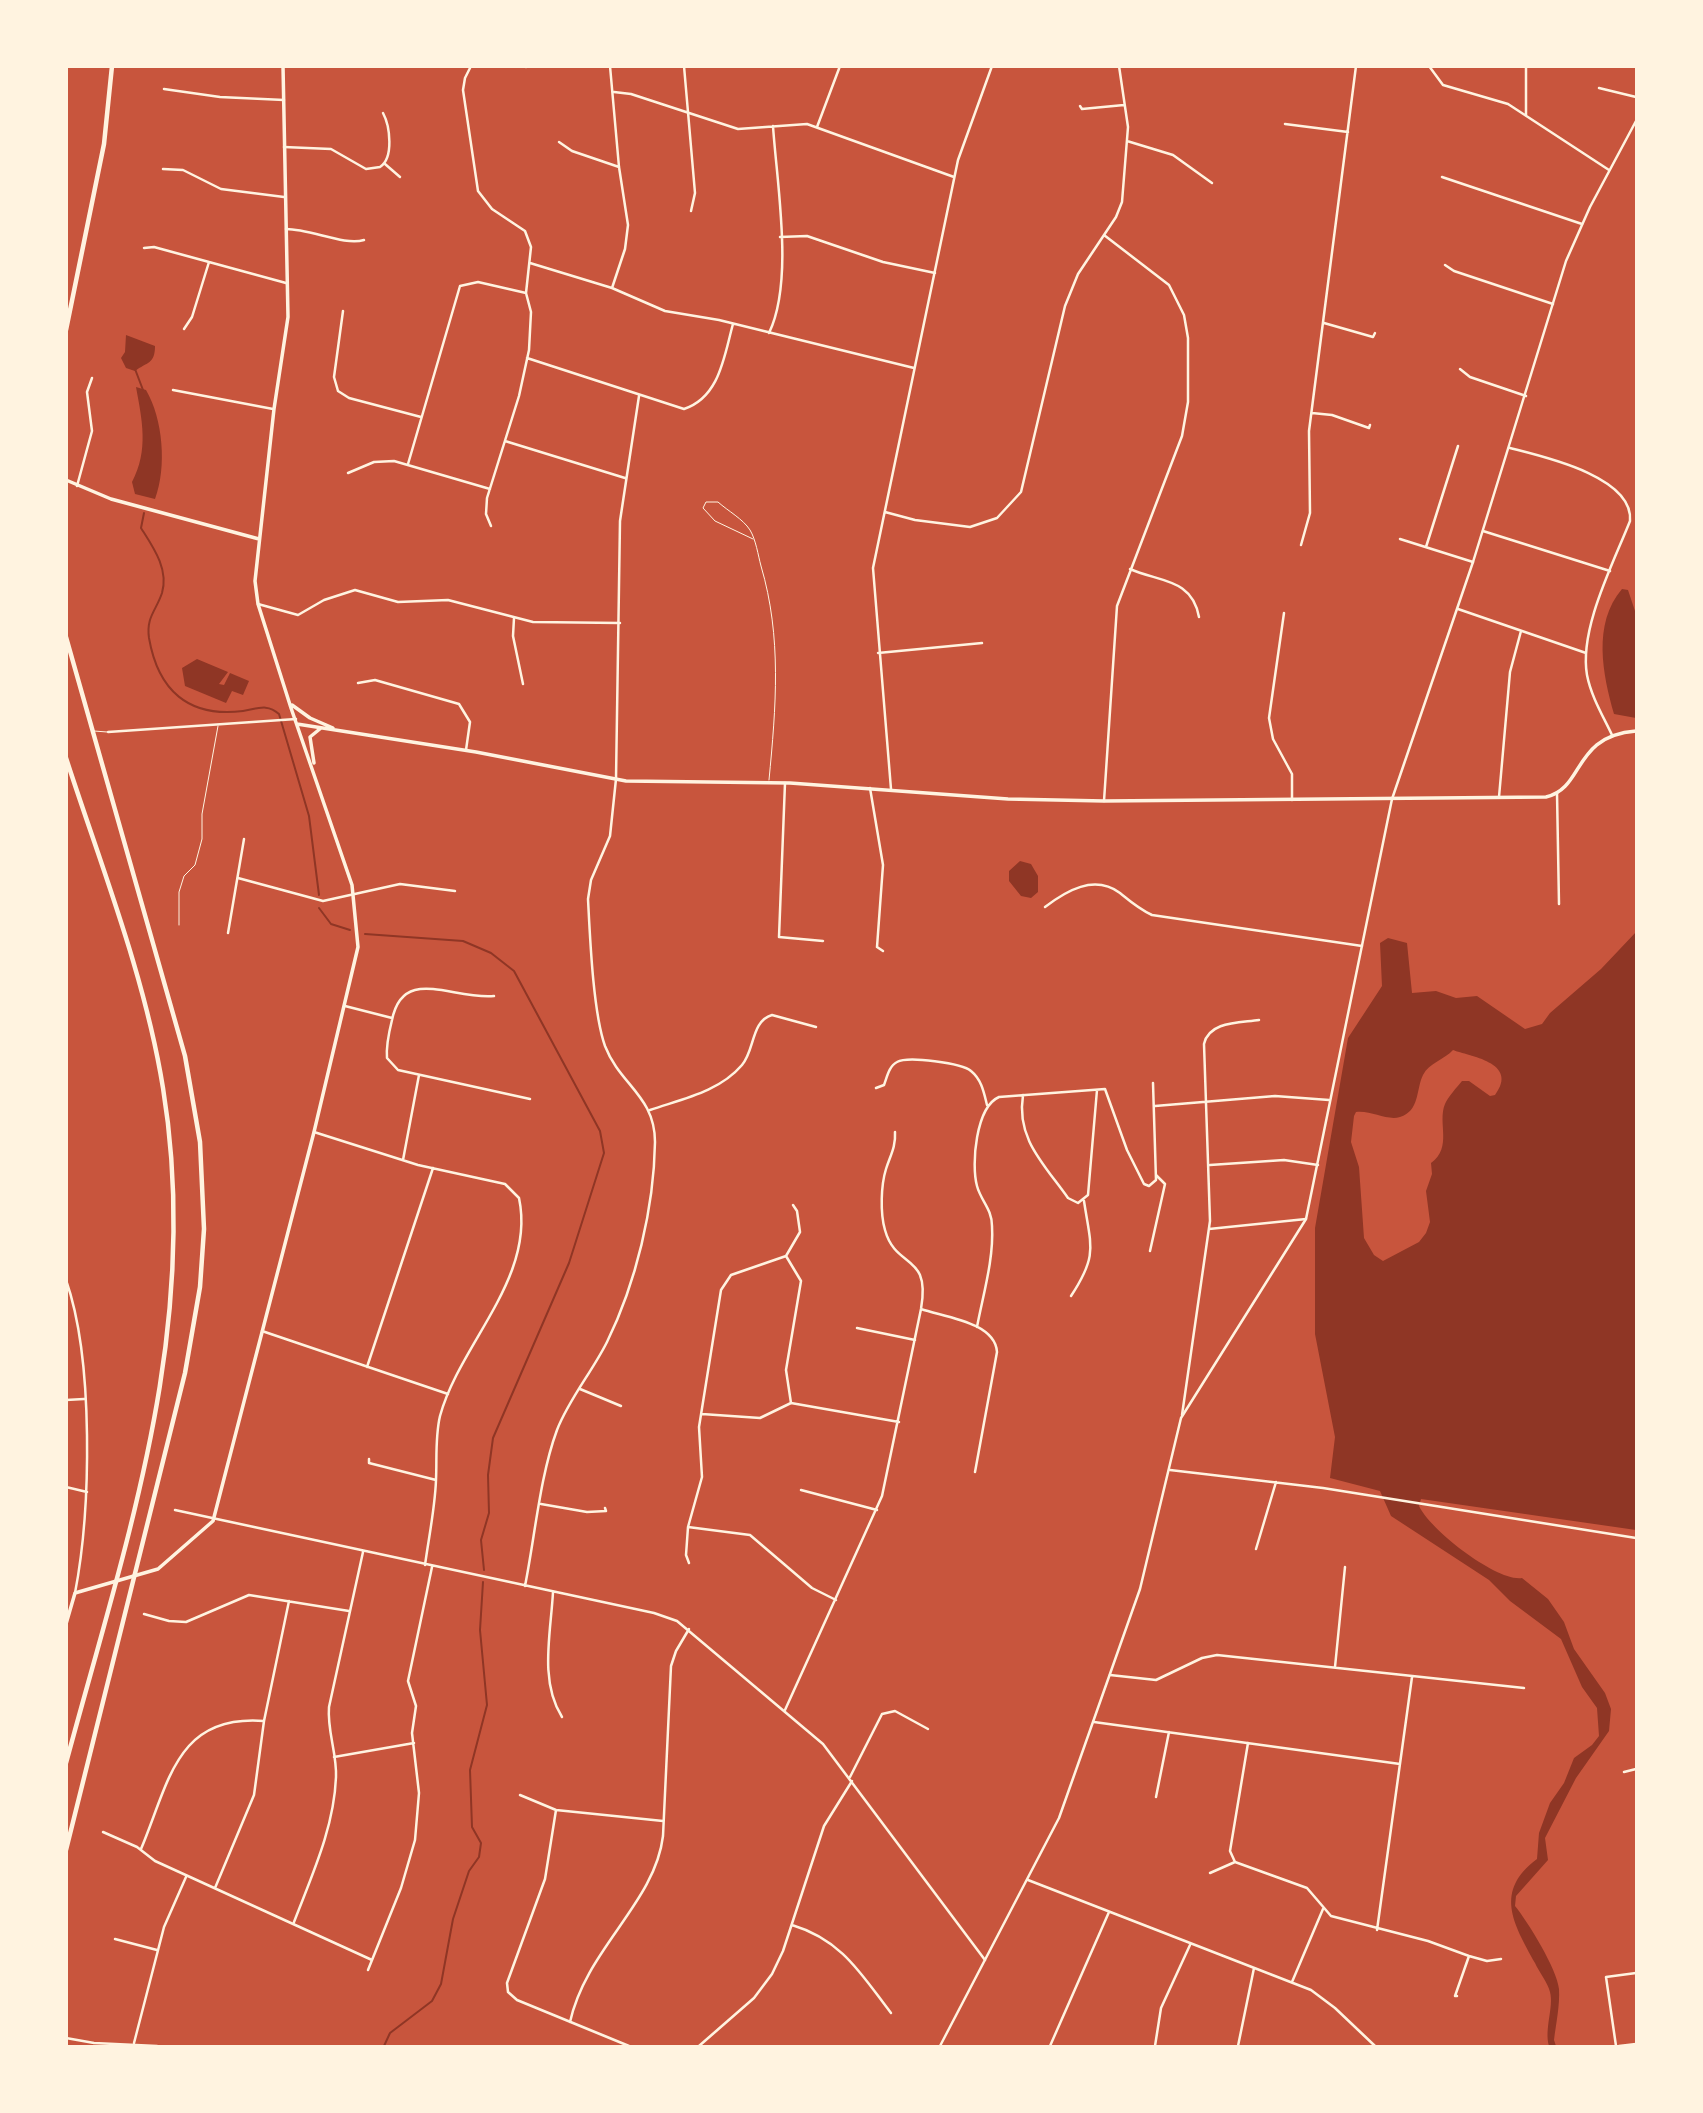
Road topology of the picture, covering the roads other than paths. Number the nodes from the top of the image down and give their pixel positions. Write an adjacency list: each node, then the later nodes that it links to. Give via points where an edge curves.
1 (112, 66): 58 (highway, via 104,144)
2 (283, 66): 16 (main road)
3 (471, 66): 47 (street, via 463,90 475,185 487,205 525,231)
4 (610, 66): 14 (street)
5 (684, 66): 19 (street)
6 (840, 66): 25 (street)
7 (992, 66): 35 (street)
8 (1119, 66): 17 (street)
9 (1356, 66): 26 (street)
10 (1429, 66): 21 (street, via 1443,85 1499,99)
11 (1526, 66): 21 (street)
12 (1599, 88): 15 (street)
13 (164, 89): 16 (street)
14 (614, 92): 19 (street); 31 (street)
15 (1636, 97)
16 (284, 100): 29 (main road)
17 (1125, 105): 18 (street); 27 (street)
18 (1080, 106)
19 (686, 112): 24 (street, via 738,129); 39 (street, via 695,193)
20 (383, 113): 30 (street, via 389,136)
21 (1526, 115): 33 (street)
22 (1636, 123): 33 (street)
23 (1285, 124): 26 (street)
24 (773, 126): 25 (street, via 798,122); 43 (street)
25 (817, 127): 35 (street)
26 (1349, 132): 55 (street)
27 (1127, 141): 37 (street, via 1173,155); 42 (street, via 1122,202)
28 (559, 142): 31 (street)
29 (284, 147): 30 (street, via 331,149 366,169); 38 (main road)
30 (385, 164): 34 (street)
31 (619, 167): 51 (street, via 628,235)
32 (163, 169): 38 (street, via 183,170 221,189)
33 (1609, 170): 40 (street)
34 (400, 177)
35 (954, 177): 49 (street)
36 (1442, 177): 40 (street)
37 (1212, 183)
38 (284, 197): 41 (main road)
39 (691, 211)
40 (1582, 224): 53 (street)
41 (286, 229): 44 (street, via 313,231 347,242); 50 (main road)
42 (1104, 235): 81 (street, via 1078,274 1065,306 1027,475 1016,500 997,518 970,527); 90 (street, via 1169,285 1184,316 1188,338 1188,402 1182,436)
43 (780, 237): 49 (street, via 807,236); 59 (street, via 782,295)
44 (364, 240)
45 (144, 248): 46 (street)
46 (209, 262): 50 (street); 57 (street)
47 (530, 263): 51 (street); 52 (street)
48 (1445, 265): 53 (street)
49 (935, 274): 62 (street)
50 (287, 283): 68 (main road, via 288,317)
51 (612, 288): 56 (street, via 666,311)
52 (526, 293): 61 (street, via 532,324); 70 (street, via 478,282 460,286)
53 (1553, 304): 67 (street)
54 (343, 311): 70 (street, via 334,377 338,391 349,398)
55 (1324, 323): 60 (street, via 1373,337); 69 (street)
56 (733, 324): 59 (street); 66 (street, via 717,382 700,401 684,409)
57 (184, 329)
58 (66, 330)
59 (769, 333): 62 (street)
60 (1375, 333)
61 (527, 358): 66 (street); 72 (street)
62 (914, 368): 81 (street)
63 (1460, 369): 67 (street, via 1470,377)
64 (92, 378): 79 (street, via 87,392 92,431)
65 (173, 390): 68 (street)
66 (639, 396): 77 (street)
67 (1526, 396): 74 (street)
68 (274, 409): 84 (main road)
69 (1312, 413): 71 (street); 87 (street, via 1308,447 1311,499)
70 (421, 416): 75 (street)
71 (1370, 425)
72 (505, 441): 77 (street); 80 (street)
73 (1458, 446): 88 (street)
74 (1510, 447): 83 (street); 91 (street, via 1583,469 1604,481 1628,507 1630,521)
75 (408, 464): 76 (street, via 383,460); 80 (street)
76 (348, 474)
77 (625, 478): 97 (street, via 620,521)
78 (66, 481): 79 (main road)
79 (77, 486): 84 (main road)
80 (490, 489): 82 (street, via 486,507)
81 (886, 512): 101 (street, via 872,580)
82 (491, 526)
83 (1483, 531): 89 (street); 91 (street)
84 (259, 539): 92 (main road, via 255,570)
85 (753, 539): 85 (lane, via 741,520 718,502 706,502 707,516); 118 (lane, via 767,586 776,648)
86 (1400, 539): 88 (street)
87 (1301, 545)
88 (1426, 547): 89 (street)
89 (1474, 562): 93 (street)
90 (1130, 569): 95 (street, via 1184,588); 126 (street, via 1115,621)
91 (1610, 571): 102 (street)
92 (258, 604): 96 (street, via 298,615 355,590 398,602 448,600); 105 (main road)
93 (1458, 610): 98 (street); 124 (street)
94 (1284, 613): 125 (street, via 1269,718 1273,739 1292,774)
95 (1199, 617)
96 (514, 618): 97 (street); 104 (street)
97 (620, 623): 117 (street)
98 (1521, 631): 102 (street); 123 (street, via 1510,672)
99 (66, 637): 111 (highway)
100 (982, 643): 101 (street)
101 (878, 653): 121 (street)
102 (1586, 653): 113 (street, via 1590,687)
103 (358, 683): 114 (street, via 374,680 459,704 470,722)
104 (523, 684)
105 (290, 703): 106 (main road); 109 (main road)
106 (296, 721): 107 (street); 108 (main road); 116 (main road)
107 (218, 726): 112 (street); 133 (lane, via 202,814 202,839 195,865 184,876 179,892)
108 (323, 727): 109 (main road); 116 (main road, via 310,737)
109 (335, 729): 114 (main road)
110 (1636, 730): 113 (main road)
111 (92, 731): 112 (lane); 238 (highway, via 185,1056 200,1142 204,1229 187,1364)
112 (108, 732)
113 (1612, 735): 122 (main road, via 1592,747)
114 (466, 750): 117 (main road)
115 (66, 758): 227 (highway, via 156,1051 171,1146 175,1232 171,1318 159,1404)
116 (314, 769): 130 (main road)
117 (616, 779): 118 (main road); 153 (street, via 610,836 589,890 590,928 604,1042 614,1064)
118 (769, 782): 119 (main road)
119 (785, 783): 120 (main road); 135 (street, via 779,937)
120 (870, 788): 121 (main road); 137 (street, via 883,865 877,947)
121 (891, 789): 126 (main road)
122 (1557, 793): 123 (main road, via 1536,798); 131 (street)
123 (1499, 797): 124 (main road)
124 (1392, 799): 125 (main road); 136 (street)
125 (1292, 800): 126 (main road)
126 (1104, 801)
127 (244, 839): 128 (street)
128 (238, 878): 130 (street, via 316,900); 134 (street)
129 (455, 891): 130 (street, via 400,884)
130 (355, 895): 139 (main road, via 358,947)
131 (1559, 904)
132 (1045, 907): 136 (street, via 1074,888 1098,885 1118,892 1141,911 1167,919)
133 (179, 925)
134 (228, 933)
135 (823, 941)
136 (1362, 946): 149 (street)
137 (883, 951)
138 (494, 996): 140 (street, via 468,998 415,988 401,996)
139 (345, 1006): 140 (street); 154 (main road)
140 (392, 1018): 143 (street, via 388,1062 398,1070)
141 (1259, 1020): 150 (street, via 1217,1027 1208,1034 1204,1044)
142 (816, 1027): 153 (street, via 766,1017 756,1030 746,1061 727,1079)
143 (419, 1075): 148 (street); 156 (street)
144 (1153, 1083): 152 (street)
145 (876, 1088): 151 (street, via 884,1085 891,1066 899,1061 951,1062 974,1073)
146 (1097, 1089): 147 (street); 160 (street, via 1105,1089 1144,1184 1153,1185); 161 (street)
147 (1024, 1095): 151 (street, via 999,1097); 161 (street, via 1020,1119 1029,1142 1070,1201)
148 (530, 1099)
149 (1329, 1100): 150 (street, via 1275,1096); 158 (street)
150 (1206, 1102): 152 (street); 157 (street)
151 (987, 1105): 170 (street, via 979,1124 976,1179 991,1217 992,1244)
152 (1155, 1106): 160 (street)
153 (650, 1111): 175 (street, via 654,1157 646,1219 617,1318)
154 (314, 1132): 156 (street); 172 (main road)
155 (895, 1132): 169 (street, via 895,1147 884,1176 883,1226 894,1247 920,1272 924,1291)
156 (403, 1160): 159 (street)
157 (1208, 1165): 158 (street, via 1284,1160); 164 (street)
158 (1318, 1165): 163 (street)
159 (433, 1168): 174 (street); 176 (street, via 505,1184 514,1189 521,1203 513,1268)
160 (1156, 1175): 165 (street, via 1165,1184)
161 (1084, 1201): 168 (street, via 1092,1257)
162 (793, 1205): 166 (street, via 800,1232)
163 (1306, 1219): 164 (street); 182 (street)
164 (1209, 1229): 182 (street)
165 (1150, 1251)
166 (786, 1256): 179 (street, via 802,1281 786,1370); 181 (street, via 731,1275 721,1290)
167 (66, 1280): 177 (street)
168 (1071, 1296)
169 (920, 1309): 170 (street); 173 (street)
170 (977, 1327): 186 (street, via 993,1338 997,1352)
171 (857, 1328): 173 (street)
172 (261, 1331): 174 (street); 196 (main road)
173 (915, 1340): 183 (street)
174 (367, 1367): 176 (street)
175 (580, 1390): 180 (street); 192 (street, via 553,1442)
176 (448, 1394): 187 (street, via 438,1428)
177 (84, 1399): 178 (street); 191 (street)
178 (66, 1400)
179 (791, 1403): 181 (street, via 760,1418); 183 (street)
180 (621, 1406)
181 (702, 1414): 197 (street, via 698,1427 702,1477)
182 (1181, 1418): 185 (street)
183 (899, 1422): 195 (street)
184 (369, 1459): 187 (street, via 369,1463)
185 (1170, 1470): 188 (street); 215 (street, via 1144,1577)
186 (975, 1472)
187 (436, 1480): 202 (street)
188 (1276, 1482): 198 (street); 199 (street)
189 (66, 1488): 191 (street)
190 (801, 1490): 195 (street)
191 (87, 1492): 207 (street)
192 (541, 1504): 193 (street, via 587,1512); 205 (street)
193 (606, 1508)
194 (175, 1510): 196 (street)
195 (877, 1510): 208 (street)
196 (213, 1521): 200 (street); 207 (main road, via 164,1565)
197 (688, 1527): 201 (street); 208 (street, via 750,1535 812,1588)
198 (1636, 1538)
199 (1256, 1549)
200 (363, 1552): 202 (street); 210 (street)
201 (689, 1563)
202 (425, 1565): 203 (street)
203 (432, 1566): 205 (street); 224 (street, via 408,1681 416,1706)
204 (1345, 1567): 214 (street)
205 (526, 1586): 206 (street)
206 (553, 1591): 213 (street, via 663,1615); 219 (street, via 549,1677)
207 (75, 1594): 212 (main road)
208 (836, 1600): 218 (street)
209 (289, 1601): 210 (street); 211 (street, via 241,1596 186,1622); 220 (street)
210 (350, 1612): 226 (street, via 328,1717)
211 (144, 1614)
212 (66, 1624)
213 (690, 1629): 218 (street); 235 (street, via 671,1666)
214 (1335, 1667): 215 (street, via 1214,1655 1156,1680); 216 (street)
215 (1110, 1675): 221 (street)
216 (1412, 1676): 217 (street); 228 (street)
217 (1524, 1688)
218 (785, 1710): 231 (street, via 823,1744)
219 (562, 1717)
220 (264, 1721): 237 (street, via 224,1723 191,1741); 243 (street, via 254,1795)
221 (1094, 1722): 223 (street); 242 (street, via 1053,1833)
222 (928, 1729): 231 (street, via 895,1711 882,1714)
223 (1169, 1732): 225 (street); 233 (street)
224 (414, 1743): 226 (street); 254 (street, via 419,1793 415,1840)
225 (1248, 1743): 228 (street); 239 (street, via 1230,1851)
226 (334, 1757): 246 (street, via 336,1777 327,1833)
227 (66, 1763)
228 (1400, 1764): 248 (street)
229 (1636, 1769): 230 (street)
230 (1624, 1772)
231 (851, 1779): 247 (street, via 824,1826); 255 (street)
232 (520, 1795): 234 (street)
233 (1156, 1797)
234 (556, 1810): 235 (street); 262 (street, via 545,1879 507,1983 508,1992 517,2000)
235 (664, 1821): 262 (street, via 654,1870 583,1978)
236 (103, 1832): 237 (street)
237 (141, 1849): 241 (street)
238 (66, 1850)
239 (1235, 1862): 240 (street); 244 (street, via 1307,1888)
240 (1210, 1873)
241 (186, 1875): 243 (street); 251 (street)
242 (1028, 1880): 245 (street); 255 (street)
243 (215, 1888): 246 (street)
244 (1323, 1909): 248 (street, via 1331,1916); 259 (street)
245 (1110, 1912): 250 (street); 270 (street)
246 (294, 1922): 254 (street)
247 (792, 1925): 261 (street, via 836,1946); 268 (street, via 764,1986)
248 (1377, 1930): 252 (street)
249 (115, 1939): 251 (street)
250 (1190, 1944): 256 (street); 271 (street, via 1161,2008)
251 (157, 1950): 264 (street)
252 (1469, 1956): 253 (street); 260 (street)
253 (1501, 1959)
254 (372, 1960): 257 (street)
255 (985, 1960): 269 (street)
256 (1254, 1968): 259 (street); 272 (street)
257 (368, 1970)
258 (1636, 1973): 274 (street, via 1606,1977)
259 (1292, 1982): 273 (street, via 1323,1997)
260 (1457, 1996)
261 (891, 2014)
262 (570, 2022): 267 (street)
263 (66, 2038): 264 (street)
264 (134, 2043): 266 (street)
265 (1636, 2044): 274 (street)
266 (157, 2046)
267 (629, 2046)
268 (699, 2046)
269 (940, 2046)
270 (1050, 2046)
271 (1155, 2046)
272 (1238, 2046)
273 (1375, 2046)
274 (1618, 2046)

